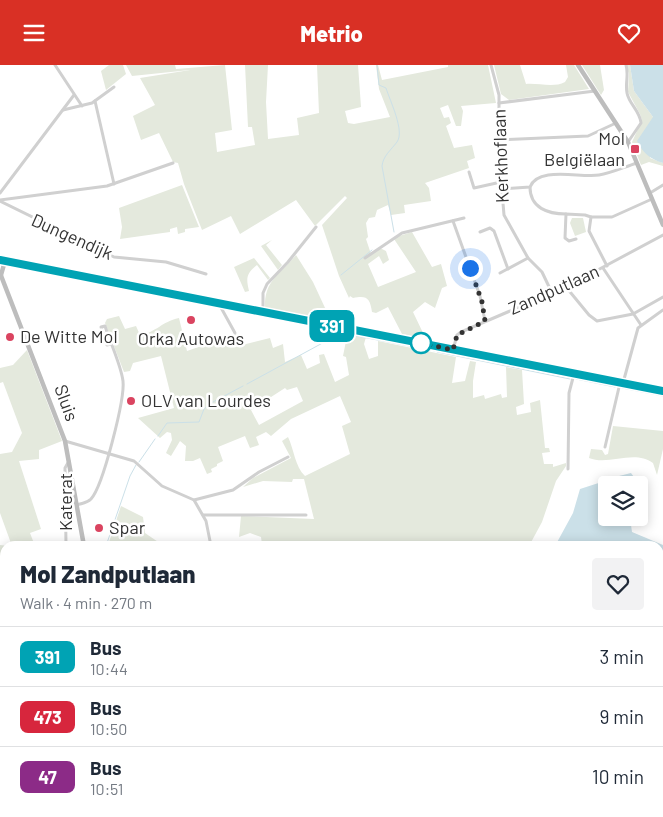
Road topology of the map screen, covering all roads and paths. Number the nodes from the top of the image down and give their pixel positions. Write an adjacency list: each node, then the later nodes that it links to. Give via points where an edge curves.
1 (55, 65): 7 (street)
2 (491, 65): 9 (street, Kerkhoflaan, via 498,89)
3 (578, 65): 6 (street)
4 (626, 65): 14 (street, via 627,95 641,123)
5 (114, 87): 8 (street)
6 (595, 91): 9 (street); 12 (street)
7 (74, 95): 10 (street); 11 (street)
8 (95, 101): 10 (street); 19 (street)
9 (498, 103): 13 (street, Kerkhoflaan)
10 (82, 106): 11 (street)
11 (62, 110): 23 (street)
12 (616, 123): 13 (street, via 588,136); 14 (street)
13 (498, 140): 18 (street, Kerkhoflaan)
14 (628, 142): 16 (street)
15 (173, 163): 19 (street)
16 (637, 163): 21 (street, via 600,175 547,174 535,179); 24 (street)
17 (469, 172): 18 (street, via 474,188)
18 (501, 182): 22 (street, Kerkhoflaan)
19 (114, 184): 26 (street)
20 (663, 185): 24 (street)
21 (530, 187): 22 (street); 27 (street, via 532,199 547,213)
22 (502, 189): 37 (street, Kerkhoflaan, via 504,215)
23 (0, 193)
24 (649, 193): 25 (street)
25 (652, 199): 28 (street, via 612,217); 31 (street)
26 (0, 201): 43 (street, Dungendijk, via 114,257 166,262)
27 (566, 215): 28 (street); 35 (street, via 565,238 569,241)
28 (591, 217): 39 (street, via 589,231)
29 (464, 218): 30 (street)
30 (453, 221): 36 (street, via 402,233); 51 (street, via 480,296)
31 (663, 225)
32 (316, 227): 49 (street, via 267,284)
33 (480, 232): 40 (street, via 490,228 494,231)
34 (663, 235): 39 (street, Zandputlaan)
35 (576, 239)
36 (365, 258)
37 (528, 258): 40 (street); 45 (street, Kerkhoflaan, via 542,271)
38 (2, 261): 42 (street, Sluis); 47 (main road)
39 (605, 267): 44 (street, Zandputlaan); 50 (street)
40 (508, 269): 41 (street)
41 (500, 273)
42 (1, 274): 59 (street, Sluis)
43 (206, 274)
44 (566, 287): 45 (street, Zandputlaan); 50 (street, via 593,319 601,321)
45 (552, 293): 51 (street, Zandputlaan)
46 (663, 297): 50 (street)
47 (218, 304): 49 (main road); 53 (street)
48 (663, 310): 52 (street)
49 (263, 312): 55 (main road)
50 (633, 314): 52 (street)
51 (485, 321): 55 (street, Zandputlaan, via 457,335)
52 (641, 325): 57 (street, via 636,331)
53 (235, 333)
54 (111, 344): 54 (street, via 104,326 101,327 108,345); 61 (street, via 123,380 121,408)
55 (453, 350): 56 (main road)
56 (574, 374): 57 (main road); 64 (street, via 569,393)
57 (622, 383): 58 (main road); 60 (street)
58 (663, 391)
59 (65, 441): 61 (street); 63 (street, Sluis)
60 (606, 447)
61 (108, 455): 65 (street, via 137,463 162,486); 66 (street, via 92,497)
62 (288, 457): 65 (street, via 233,490)
63 (70, 461): 66 (street, Sluis); 67 (street, Katerat, via 64,467)
64 (568, 469)
65 (194, 500): 68 (street)
66 (77, 504): 67 (street); 71 (street, Sluis)
67 (65, 506): 70 (street, Katerat)
68 (203, 515): 69 (street); 72 (street)
69 (306, 515)
70 (66, 541)
71 (83, 541)
72 (210, 541)

